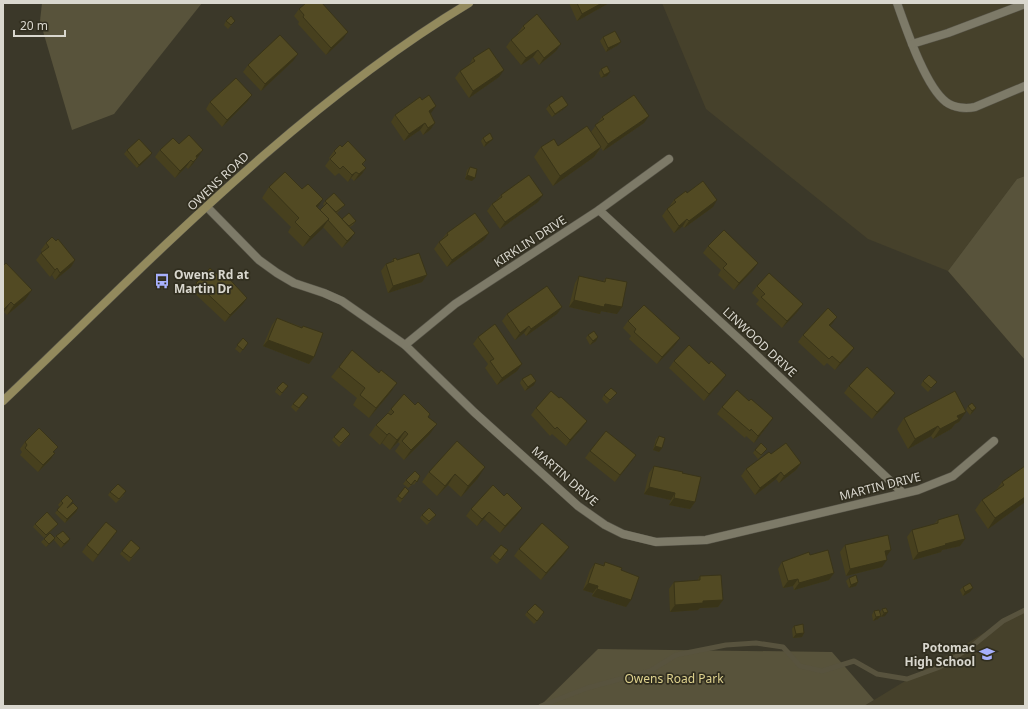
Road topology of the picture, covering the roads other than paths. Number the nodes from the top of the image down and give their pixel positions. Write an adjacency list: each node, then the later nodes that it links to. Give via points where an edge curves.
1 (469, 3): 7 (street, OWENS ROAD, via 375,67 299,126)
2 (897, 3): 4 (street)
3 (1025, 4): 4 (street)
4 (912, 44): 5 (street, via 933,87 945,102 952,106 975,107)
5 (1025, 86)
6 (669, 159): 8 (street, KIRKLIN DRIVE)
7 (207, 208): 9 (street, MARTIN DRIVE, via 259,260 294,283 342,301); 10 (street, OWENS ROAD)
8 (599, 210): 9 (street, KIRKLIN DRIVE, via 456,304); 12 (street, LINWOOD DRIVE)
9 (405, 345): 12 (street, MARTIN DRIVE, via 474,412 578,506 623,534 656,542 706,540)
10 (3, 401)
11 (994, 441): 12 (street, MARTIN DRIVE, via 953,476)
12 (903, 493)

